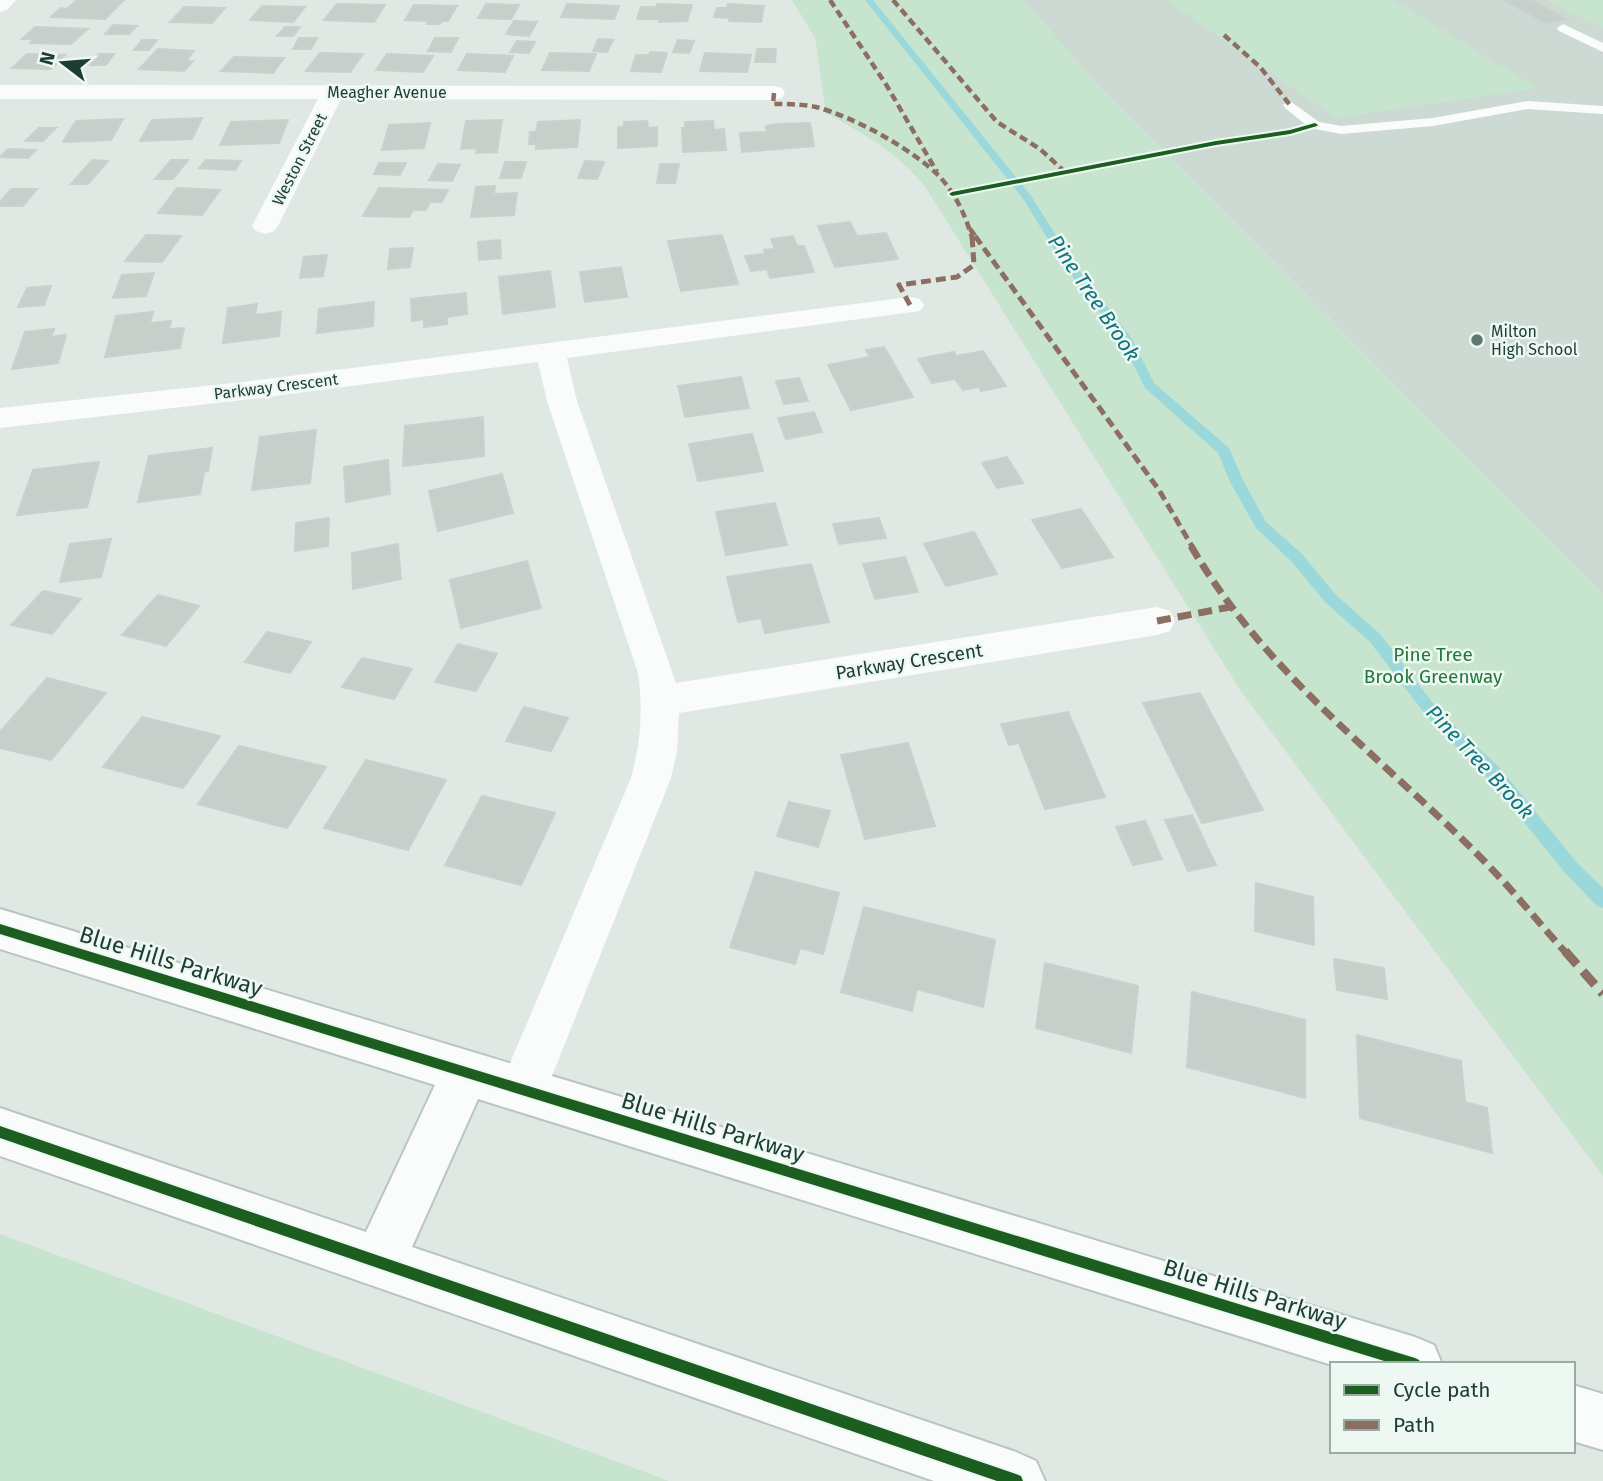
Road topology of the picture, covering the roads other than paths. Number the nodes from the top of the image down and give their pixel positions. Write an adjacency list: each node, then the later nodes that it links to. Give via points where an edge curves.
1 (6, 0): 2 (street)
2 (0, 6)
3 (1563, 28): 4 (lane)
4 (1603, 48)
5 (0, 92): 6 (street, Meagher Avenue)
6 (332, 92): 7 (street, Meagher Avenue); 10 (street, Weston Street)
7 (774, 93)
8 (1290, 105): 9 (lane, via 1315,125 1341,130 1433,122 1528,105)
9 (1603, 110)
10 (265, 226)
11 (910, 305): 12 (street, Parkway Crescent)
12 (552, 352): 13 (street, Parkway Crescent); 15 (street, via 562,401 649,648)
13 (0, 418)
14 (1157, 621): 15 (street, Parkway Crescent)
15 (661, 701): 18 (street, via 659,752 652,778)
16 (0, 929): 17 (street, Blue Hills Parkway)
17 (466, 1072): 18 (street, Blue Hills Parkway); 20 (street)
18 (523, 1089): 21 (street, Blue Hills Parkway)
19 (0, 1132): 20 (street)
20 (378, 1264): 24 (street)
21 (1409, 1362)
22 (1575, 1414): 23 (street)
23 (1603, 1422)
24 (1016, 1481)

